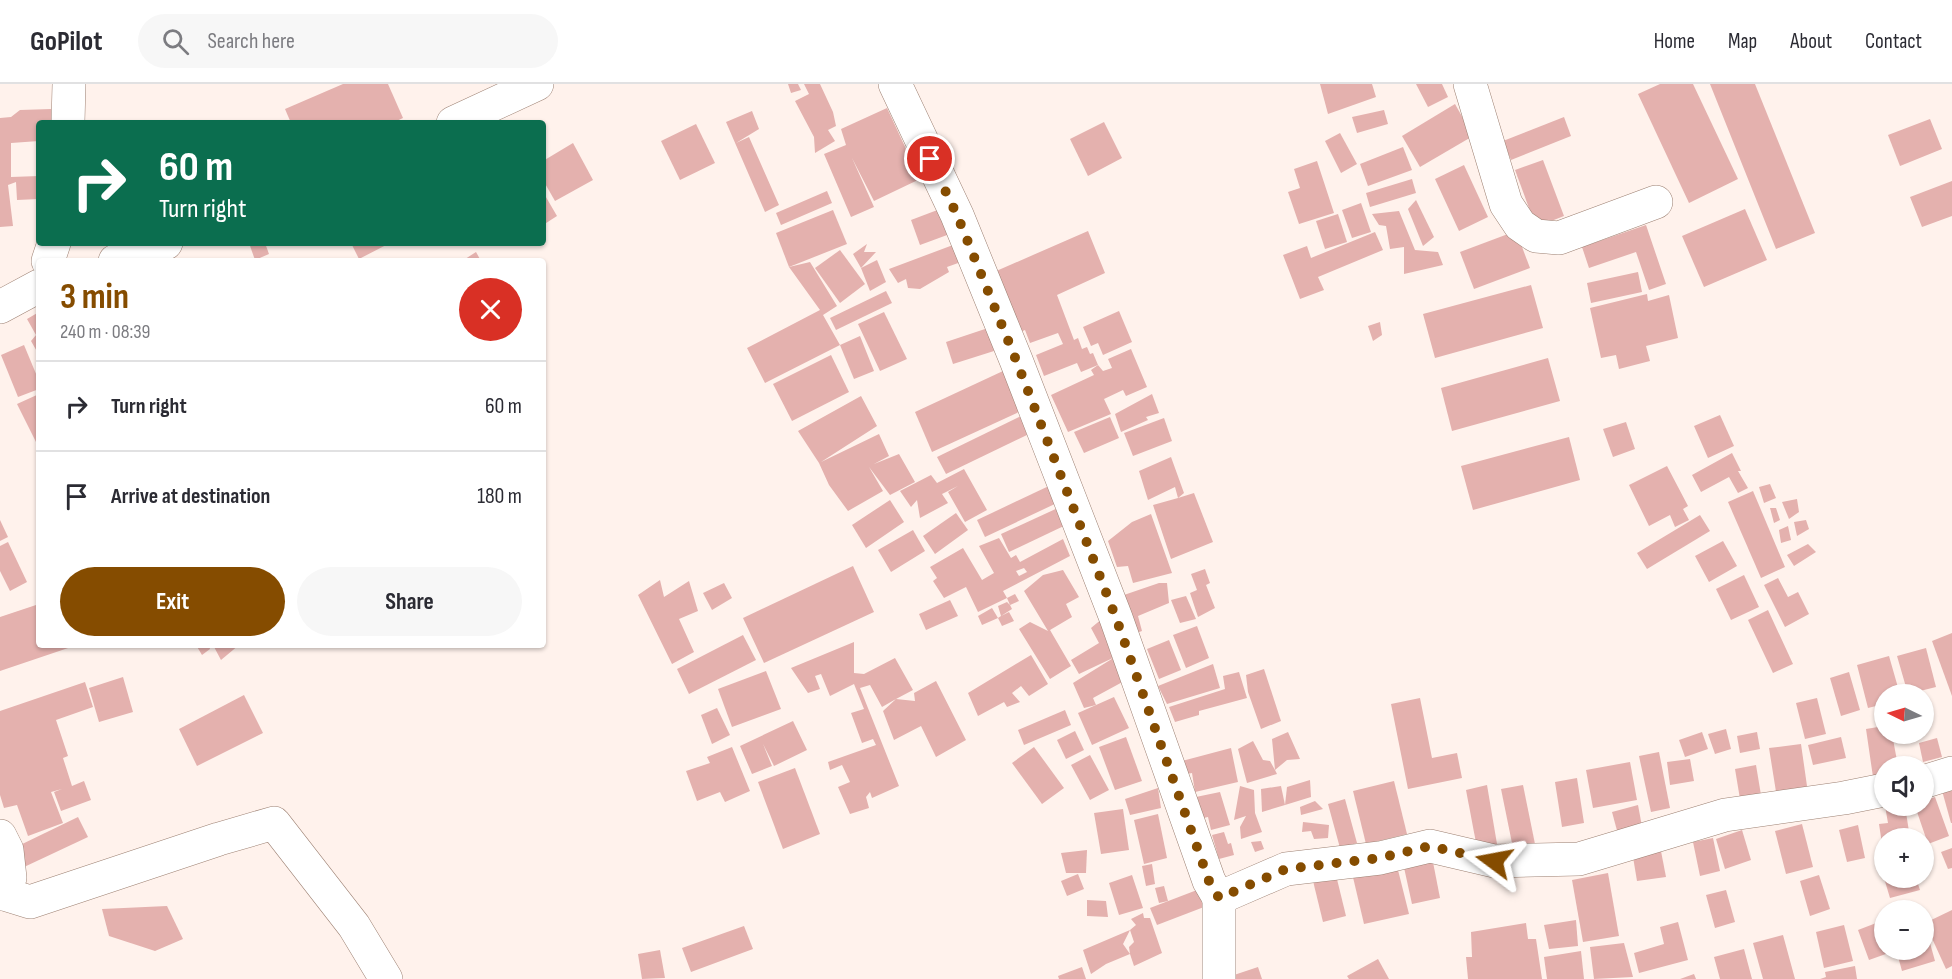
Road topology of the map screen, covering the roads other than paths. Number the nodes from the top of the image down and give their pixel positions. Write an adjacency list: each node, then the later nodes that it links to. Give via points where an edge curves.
1 (69, 84): 5 (street)
2 (537, 84): 6 (street)
3 (895, 84): 17 (street, via 957,215 1016,360 1116,618 1209,881)
4 (1470, 84): 7 (street, via 1506,204 1520,225 1536,236 1559,238)
5 (68, 120)
6 (459, 120)
7 (1656, 202)
8 (158, 246): 9 (street)
9 (124, 258)
10 (36, 288): 11 (street)
11 (0, 307)
12 (1952, 773): 13 (street)
13 (1934, 779)
14 (1874, 792): 17 (street, via 1725,815 1579,859 1494,861 1430,846 1380,858 1286,869)
15 (0, 836): 16 (street, via 10,878)
16 (1, 894): 18 (street, via 30,902 274,823 354,926)
17 (1219, 898): 19 (street)
18 (386, 979)
19 (1219, 979)

